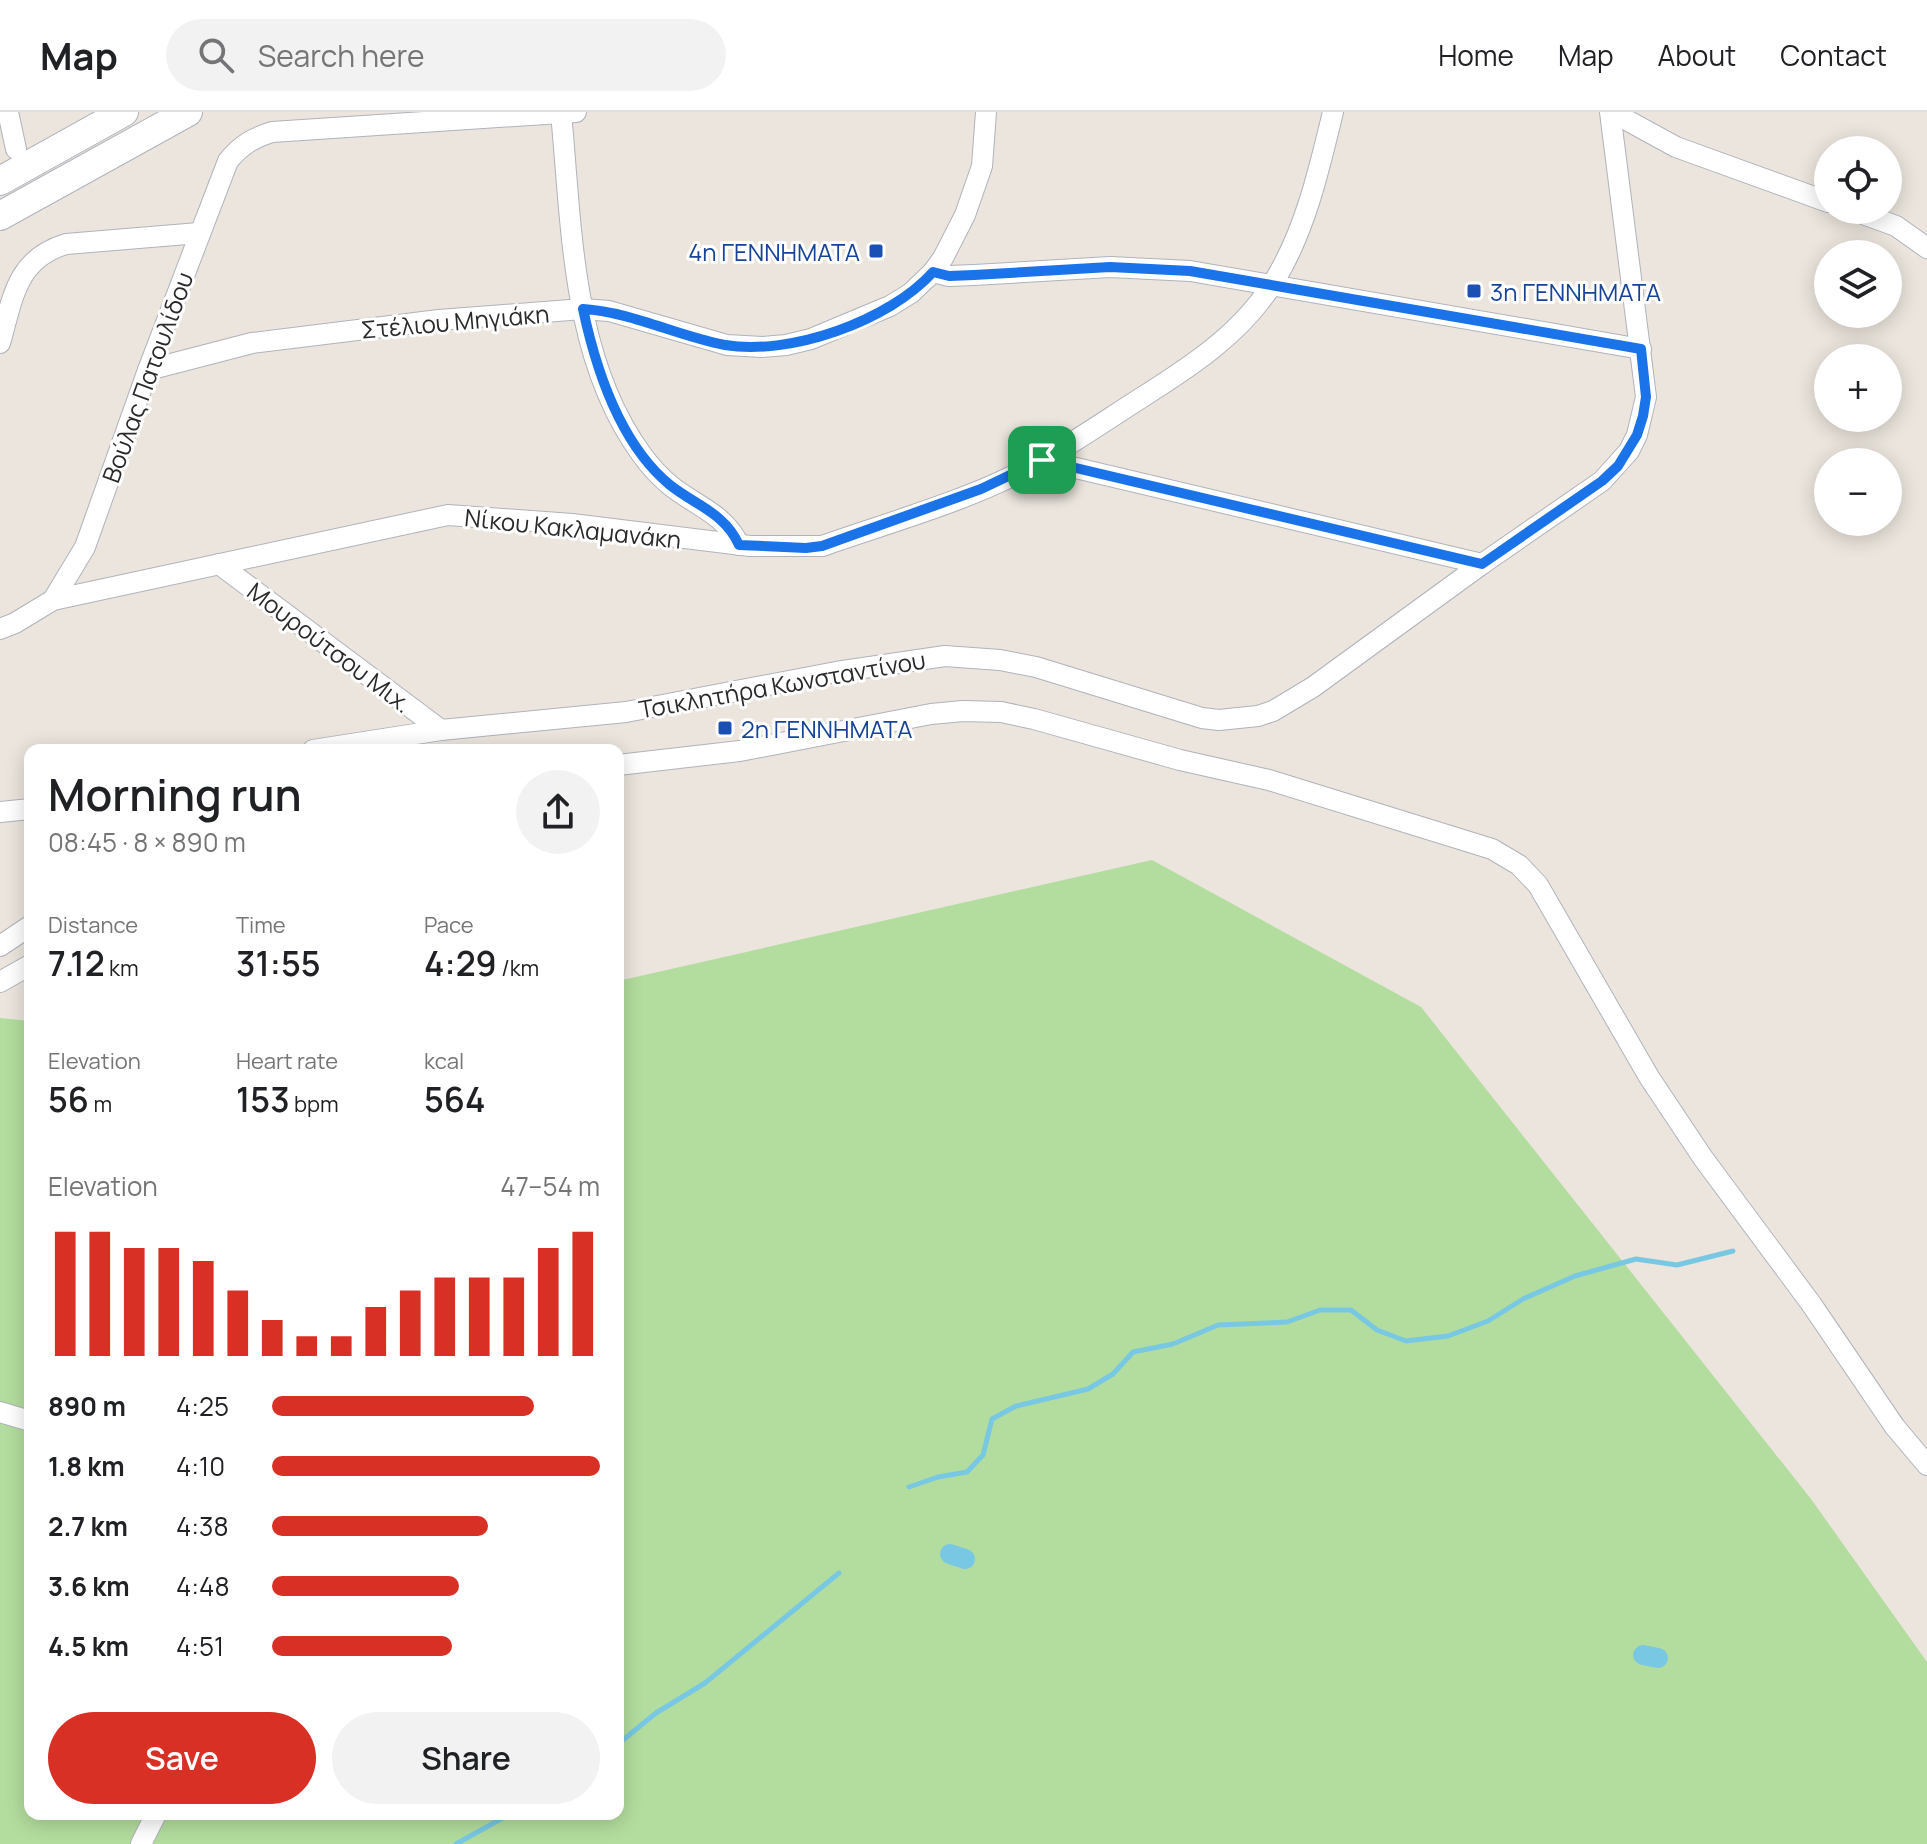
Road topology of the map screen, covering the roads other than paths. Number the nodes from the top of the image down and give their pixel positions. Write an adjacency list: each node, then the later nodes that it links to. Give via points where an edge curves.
1 (8, 112): 8 (street)
2 (124, 112): 9 (main road)
3 (188, 112): 11 (main road)
4 (986, 112): 15 (street, Στέλιου Μηγιάκη, via 982,166 965,215)
5 (1333, 112): 16 (street, Νίκου Κακλαμανάκη, via 1318,175)
6 (1611, 112): 10 (street, via 1676,147); 20 (street, Τσικλητήρα Κωνσταντίνου)
7 (568, 113): 13 (street, Βούλας Πατουλίδου, via 257,136 228,161); 18 (street)
8 (16, 149)
9 (0, 181)
10 (1814, 197)
11 (0, 216)
12 (1890, 224): 14 (street)
13 (199, 233): 17 (street, via 66,244 39,255); 21 (street, Βούλας Πατουλίδου)
14 (1927, 248)
15 (933, 272): 16 (street, via 949,276 1110,267 1190,271); 18 (street, Στέλιου Μηγιάκη, via 880,311 786,345 727,345 609,311)
16 (1272, 285): 20 (street); 22 (street, Νίκου Κακλαμανάκη, via 1207,354)
17 (8, 288): 19 (street)
18 (583, 309): 21 (street, Στέλιου Μηγιάκη, via 252,343); 23 (street, via 605,385 636,446 672,487 711,510)
19 (0, 343)
20 (1641, 349): 25 (street, Τσικλητήρα Κωνσταντίνου, via 1643,416 1618,466)
21 (148, 370): 26 (street, Βούλας Πατουλίδου, via 85,547)
22 (1042, 460): 23 (street, Νίκου Κακλαμανάκη, via 981,489 822,546); 25 (street)
23 (739, 545): 24 (street, Νίκου Κακλαμανάκη, via 448,515)
24 (219, 564): 26 (street, Νίκου Κακλαμανάκη); 28 (street, Μουρούτσου Μιχ.)
25 (1482, 564): 28 (street, Τσικλητήρα Κωνσταντίνου, via 1313,687 1273,711 1242,719 1202,718 1036,667 945,656 626,712)
26 (53, 600): 27 (street)
27 (0, 629)
28 (441, 730): 29 (street, Τσικλητήρα Κωνσταντίνου)
29 (351, 744)
30 (624, 764): 39 (street, via 740,751 931,714 1001,712 1269,780 1492,849 1519,865 1538,885 1695,1146)
31 (24, 810): 32 (street)
32 (0, 812)
33 (24, 930): 34 (street)
34 (0, 946)
35 (24, 968): 36 (street)
36 (0, 982)
37 (0, 1412): 38 (street)
38 (24, 1419)
39 (1927, 1465)
40 (153, 1820): 41 (street)
41 (141, 1844)

